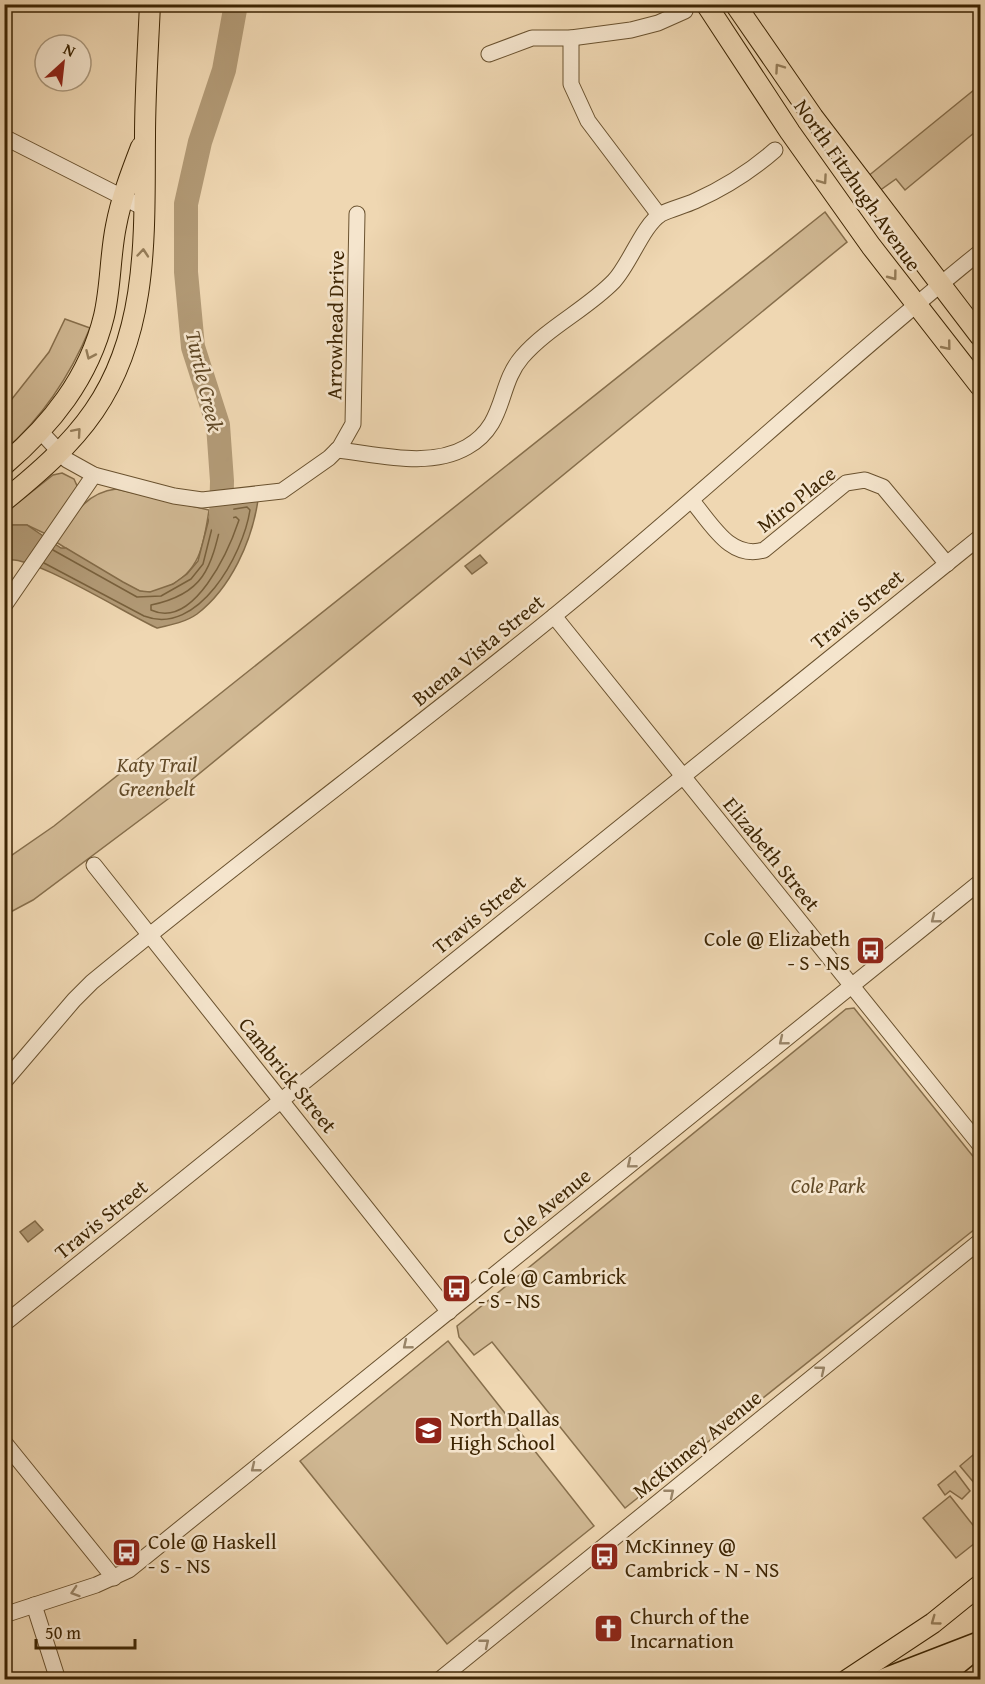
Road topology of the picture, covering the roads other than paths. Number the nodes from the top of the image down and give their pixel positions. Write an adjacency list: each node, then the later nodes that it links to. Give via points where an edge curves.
1 (150, 4): 9 (main road)
2 (734, 4): 4 (street); 7 (main road, North Fitzhugh Avenue, one-way to 2)
3 (685, 11): 5 (street, via 631,30)
4 (711, 11): 8 (main road, North Fitzhugh Avenue)
5 (571, 38): 6 (street, via 532,38); 15 (street, via 571,84 588,121)
6 (489, 54)
7 (813, 117): 8 (main road); 17 (main road, North Fitzhugh Avenue)
8 (789, 132): 18 (main road, North Fitzhugh Avenue, one-way to 18)
9 (145, 136): 12 (main road); 13 (main road)
10 (4, 137): 12 (street)
11 (776, 150): 15 (street, via 753,170 696,201)
12 (123, 197): 13 (street); 19 (main road, via 115,227)
13 (146, 209): 20 (main road, one-way to 13)
14 (357, 214): 23 (street, Arrowhead Drive)
15 (659, 215): 27 (street, via 613,282 514,366 501,408 479,439 466,448 430,459)
16 (981, 252): 17 (street, Buena Vista Street)
17 (940, 284): 18 (street, Buena Vista Street); 21 (main road, North Fitzhugh Avenue)
18 (914, 305): 22 (main road, North Fitzhugh Avenue, one-way to 22); 31 (street, Buena Vista Street)
19 (104, 318): 20 (main road); 24 (main road, one-way to 24, via 80,376 65,403)
20 (132, 327): 26 (main road, one-way to 20, via 107,390)
21 (981, 336)
22 (981, 386)
23 (350, 429): 25 (street); 27 (street)
24 (41, 432): 26 (street); 28 (main road)
25 (337, 450): 27 (street); 29 (street, via 315,471 282,491 255,496 202,500)
26 (60, 452): 29 (street); 30 (main road)
27 (379, 454)
28 (4, 465)
29 (94, 475): 34 (street)
30 (4, 501)
31 (692, 501): 33 (street, Miro Place, via 728,543 745,553 754,553 764,550 846,483 865,480 883,487); 35 (street, Buena Vista Street)
32 (981, 537): 33 (street, Travis Street)
33 (947, 564): 36 (street, Travis Street)
34 (4, 606)
35 (554, 616): 36 (street, Elizabeth Street); 39 (street, Buena Vista Street)
36 (683, 776): 40 (street, Elizabeth Street); 42 (street, Travis Street)
37 (94, 865): 39 (street, Cambrick Street)
38 (981, 882): 40 (street, Cole Avenue, one-way to 40)
39 (150, 935): 41 (street, Buena Vista Street, via 74,1000); 42 (street, Cambrick Street)
40 (852, 986): 43 (street, Elizabeth Street); 45 (street, Cole Avenue, one-way to 45)
41 (4, 1082)
42 (281, 1101): 45 (street, Cambrick Street); 46 (street, Travis Street)
43 (981, 1145)
44 (981, 1242): 54 (street, McKinney Avenue, one-way to 44)
45 (449, 1312): 48 (street, Cole Avenue, one-way to 48, via 129,1570)
46 (4, 1324)
47 (4, 1442): 48 (street)
48 (114, 1578): 50 (street, Cole Avenue, one-way to 50)
49 (981, 1585): 55 (main road, one-way to 55, via 933,1623)
50 (34, 1605): 51 (street, Cole Avenue); 53 (street)
51 (4, 1615)
52 (981, 1643): 56 (highway); 57 (highway)
53 (58, 1680)
54 (440, 1680)
55 (847, 1680)
56 (884, 1680)
57 (936, 1680)

